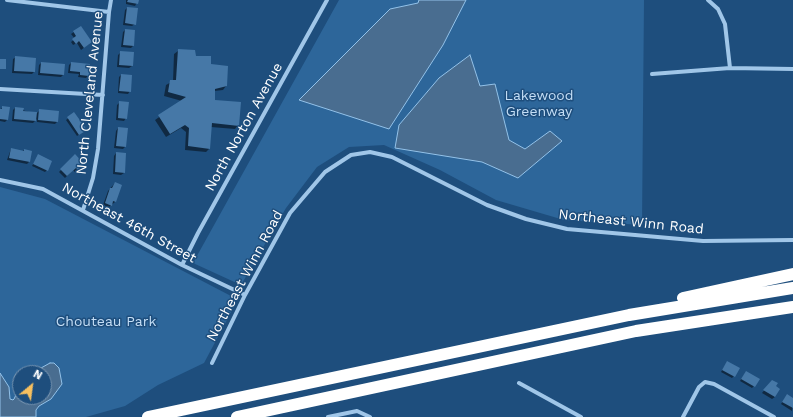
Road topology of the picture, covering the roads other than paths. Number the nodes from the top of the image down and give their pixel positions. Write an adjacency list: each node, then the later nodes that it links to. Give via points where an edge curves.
1 (7, 0): 5 (street)
2 (111, 0): 5 (street, North Cleveland Avenue)
3 (327, 0): 14 (street, North Norton Avenue)
4 (708, 0): 6 (street, via 718,9 725,24)
5 (109, 12): 10 (street, North Cleveland Avenue)
6 (730, 68): 7 (street); 8 (street)
7 (793, 69)
8 (652, 74)
9 (0, 89): 10 (street)
10 (103, 95): 12 (street, North Cleveland Avenue, via 96,162)
11 (0, 180): 12 (street, Northeast 46th Street, via 43,188)
12 (83, 210): 14 (street, Northeast 46th Street)
13 (793, 240): 17 (street, Northeast Winn Road, via 703,242 567,229 526,220 487,205 392,157 370,152 351,155 325,172 290,213)
14 (182, 265): 17 (street, Northeast 46th Street)
15 (793, 274): 19 (highway, via 656,304)
16 (793, 288): 19 (highway)
17 (245, 295): 20 (street, Northeast Winn Road)
18 (790, 307): 23 (highway, via 636,331)
19 (629, 315): 22 (highway)
20 (212, 363)
21 (519, 382): 26 (street)
22 (148, 417)
23 (237, 417)
24 (328, 417): 25 (street, via 357,411)
25 (370, 417)
26 (581, 417)
27 (683, 417): 28 (street, via 699,387 705,382 714,384)
28 (774, 417)

